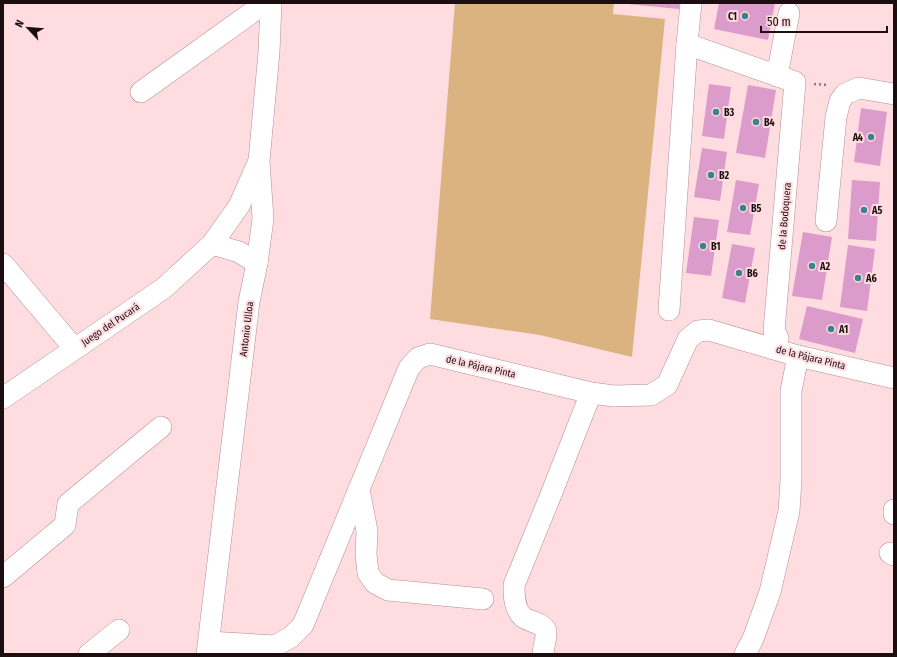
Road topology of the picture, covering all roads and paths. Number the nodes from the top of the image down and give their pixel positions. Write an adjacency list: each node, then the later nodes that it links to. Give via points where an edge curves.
1 (265, 3): 7 (street)
2 (271, 3): 9 (street, Antonio Ulloa)
3 (691, 3): 5 (street)
4 (789, 13): 6 (street, de la Bodoquera)
5 (687, 44): 6 (street); 14 (street)
6 (786, 79): 16 (street, de la Bodoquera, via 774,331 778,338)
7 (141, 92)
8 (894, 94): 10 (street, via 859,88 845,94 840,101 836,117)
9 (259, 161): 11 (street, Juego del Pucará, via 239,206); 12 (street, Antonio Ulloa, via 263,220)
10 (826, 221)
11 (212, 244): 12 (street, via 239,252); 15 (street, Juego del Pucará, via 164,288)
12 (257, 263): 28 (street, Antonio Ulloa, via 250,302)
13 (3, 264): 15 (street)
14 (668, 310)
15 (74, 348): 20 (street, Juego del Pucará)
16 (777, 349): 17 (street, de la Pájara Pinta); 19 (street, de la Pájara Pinta, via 709,330 698,331 688,339 667,385 651,395 614,396)
17 (798, 356): 18 (street, de la Pájara Pinta); 31 (street, via 791,391 789,511 770,592)
18 (894, 378)
19 (591, 393): 22 (street, de la Pájara Pinta, via 430,354 418,358 408,368); 30 (street, via 514,585 514,598 520,613 544,628 546,633)
20 (3, 398)
21 (161, 427): 25 (street, via 68,504 65,525)
22 (359, 489): 26 (street, via 366,531 368,573 374,583 388,590); 28 (street, de la Pájara Pinta, via 303,625 291,637 275,646)
23 (894, 510): 24 (street)
24 (894, 514)
25 (3, 578)
26 (483, 599)
27 (119, 630): 29 (street)
28 (208, 648)
29 (89, 654)
30 (543, 654)
31 (745, 654)

